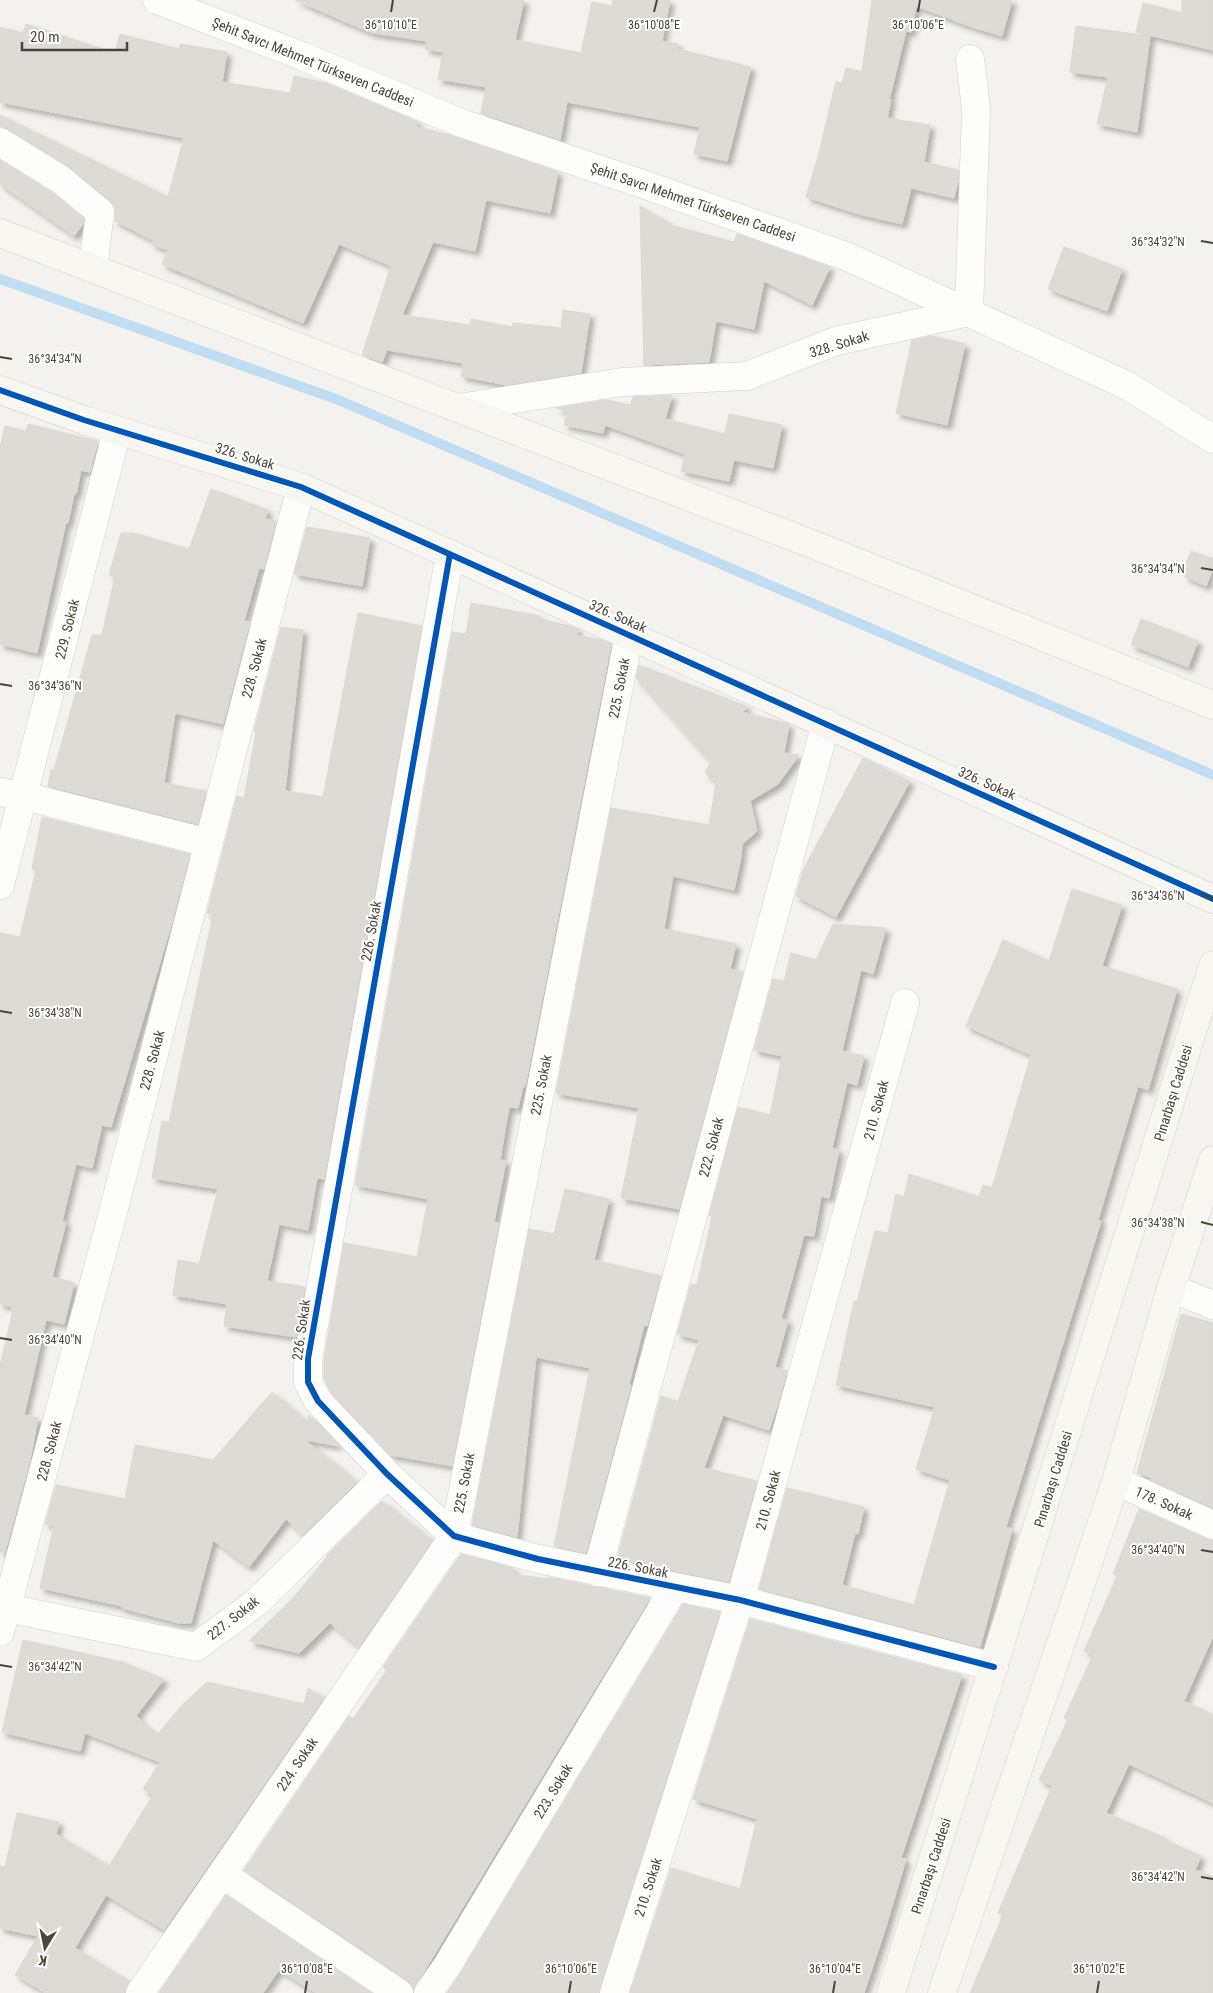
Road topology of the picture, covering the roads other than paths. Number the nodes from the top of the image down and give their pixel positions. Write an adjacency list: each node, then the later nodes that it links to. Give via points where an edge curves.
1 (157, 0): 6 (street, Şehit Savcı Mehmet Türkseven Caddesi, via 461,123 848,257)
2 (970, 59): 6 (street, via 976,109)
3 (0, 142): 5 (street, via 60,179 100,212)
4 (0, 232): 5 (street)
5 (93, 268): 8 (street)
6 (968, 312): 8 (street, 328. Sokak, via 836,341 747,376 622,382); 10 (street, Şehit Savcı Mehmet Türkseven Caddesi, via 1128,386)
7 (0, 390): 9 (street, 326. Sokak)
8 (459, 408): 14 (street, via 807,542)
9 (117, 431): 11 (street, 326. Sokak); 16 (street, 229. Sokak)
10 (1213, 439)
11 (302, 487): 12 (street, 326. Sokak); 17 (street, 228. Sokak)
12 (450, 554): 13 (street, 326. Sokak); 25 (street, 226. Sokak, via 308,1359 308,1382 318,1401)
13 (629, 635): 15 (street, 326. Sokak); 28 (street, 225. Sokak)
14 (1213, 705)
15 (826, 724): 19 (street, 326. Sokak); 29 (street, 222. Sokak)
16 (12, 794): 17 (street); 18 (street, 229. Sokak)
17 (209, 843): 32 (street, 228. Sokak)
18 (0, 885)
19 (1213, 898)
20 (1213, 965): 33 (street, Pınarbaşı Caddesi)
21 (905, 1003): 31 (street, 210. Sokak)
22 (1213, 1160): 23 (street)
23 (1171, 1288): 24 (street); 26 (street)
24 (1213, 1304)
25 (387, 1474): 28 (street, 226. Sokak); 32 (street, 227. Sokak, via 257,1602 196,1647)
26 (1116, 1481): 27 (street, 178. Sokak); 40 (street)
27 (1213, 1525)
28 (454, 1536): 29 (street, 226. Sokak); 34 (street, 224. Sokak)
29 (597, 1572): 30 (street, 226. Sokak)
30 (675, 1587): 31 (street, 226. Sokak); 37 (street, 223. Sokak)
31 (740, 1600): 33 (street, 226. Sokak); 38 (street, 210. Sokak)
32 (3, 1620)
33 (994, 1667): 39 (street, Pınarbaşı Caddesi)
34 (222, 1874): 35 (street, 224. Sokak); 36 (street)
35 (140, 1993)
36 (399, 1993)
37 (428, 1993)
38 (614, 1993)
39 (891, 1993)
40 (942, 1993)

